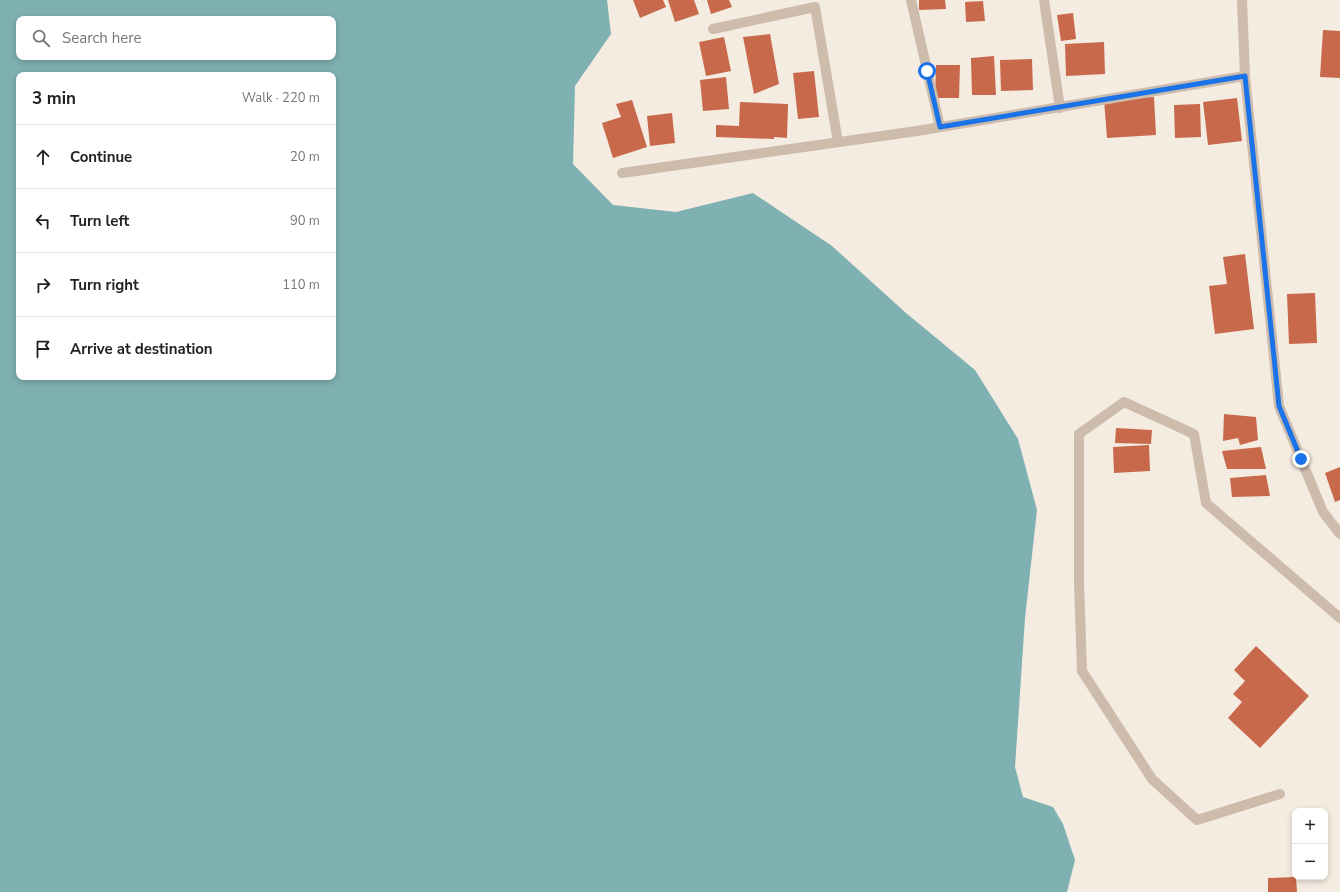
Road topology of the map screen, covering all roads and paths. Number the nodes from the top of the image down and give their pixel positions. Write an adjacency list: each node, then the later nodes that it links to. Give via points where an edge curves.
1 (911, 0): 7 (street)
2 (1044, 0): 6 (street)
3 (1242, 0): 5 (street)
4 (713, 29): 8 (street, via 815,7)
5 (1245, 76): 6 (street); 10 (street, via 1279,406 1323,512)
6 (1060, 108): 7 (street)
7 (940, 127): 8 (street)
8 (838, 142): 9 (street)
9 (622, 172)
10 (1340, 534)
11 (1340, 618): 12 (street, via 1206,503 1194,434 1124,402 1079,434 1082,671 1152,779 1197,820)
12 (1280, 794)

